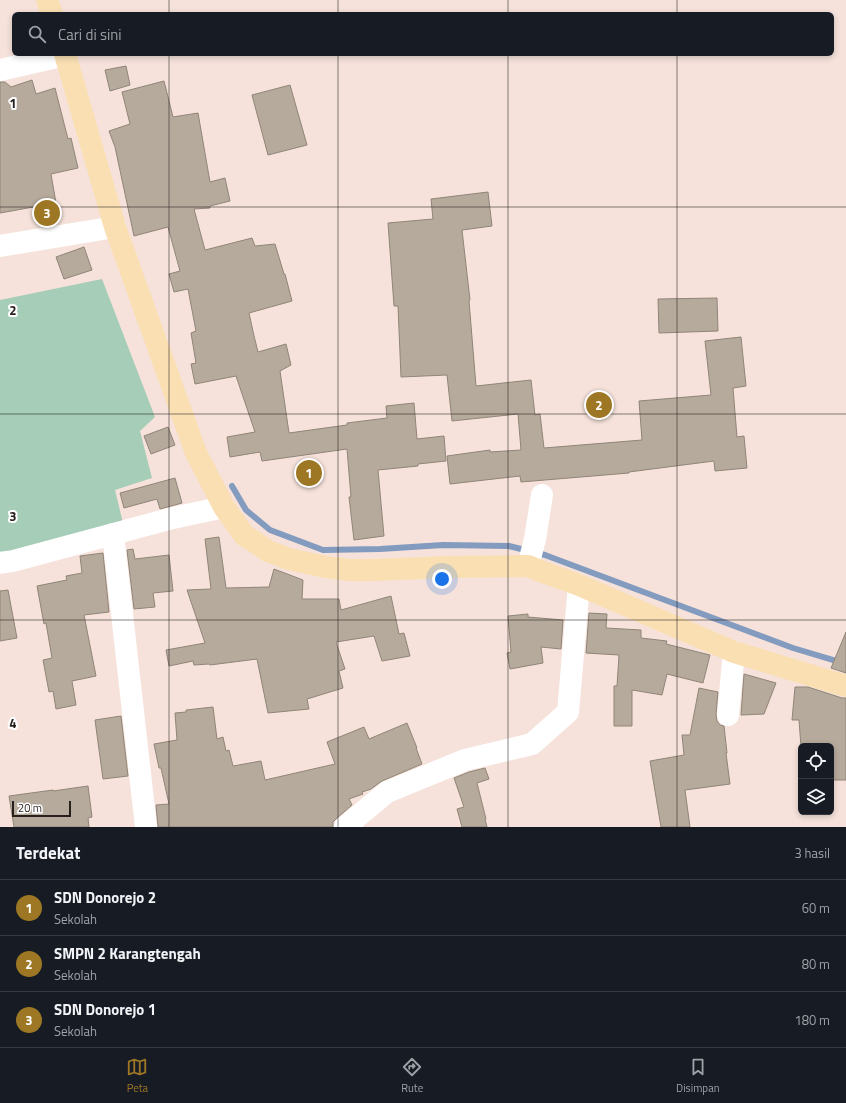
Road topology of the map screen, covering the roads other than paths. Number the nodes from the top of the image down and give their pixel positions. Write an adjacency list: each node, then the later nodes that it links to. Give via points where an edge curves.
1 (47, 0): 2 (main road)
2 (51, 12)
3 (58, 56): 5 (street)
4 (67, 56): 6 (main road)
5 (0, 70)
6 (115, 227): 7 (street); 9 (main road, via 196,453)
7 (0, 246)
8 (542, 495): 11 (street)
9 (224, 507): 10 (street); 11 (main road, via 244,535 268,551 289,560 325,567 349,570 447,567)
10 (113, 534): 12 (street); 17 (street)
11 (531, 554): 13 (main road, via 548,574)
12 (0, 563)
13 (579, 585): 14 (main road); 18 (street, via 568,712 532,744 465,760 387,792)
14 (734, 652): 15 (main road); 16 (street)
15 (846, 686)
16 (728, 715)
17 (146, 827)
18 (345, 827)

